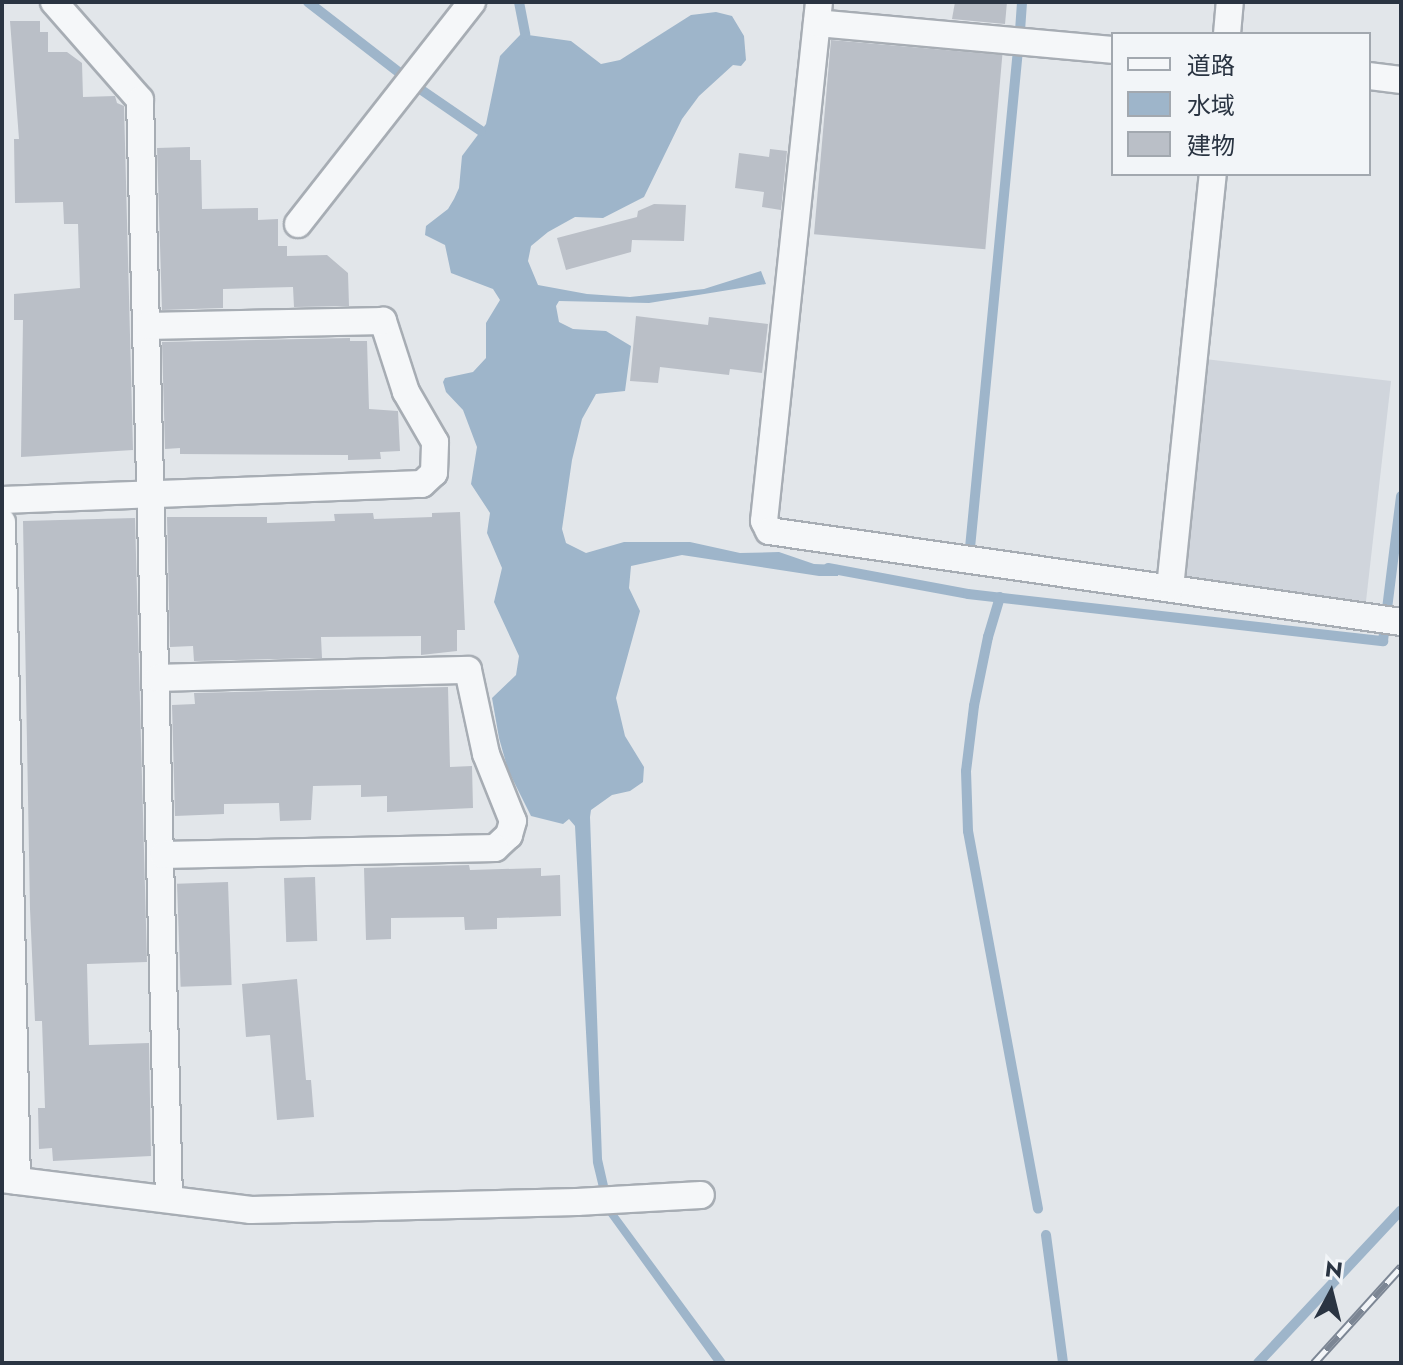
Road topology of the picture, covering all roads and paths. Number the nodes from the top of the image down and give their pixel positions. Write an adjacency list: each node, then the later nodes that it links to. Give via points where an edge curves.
1 (54, 2): 11 (street, via 140,100)
2 (472, 2): 10 (street)
3 (1230, 2): 5 (street)
4 (818, 12): 6 (street); 15 (street, via 764,521 769,531)
5 (1227, 32)
6 (1111, 50)
7 (1371, 76): 8 (street)
8 (1401, 80)
9 (1213, 176): 15 (street)
10 (298, 224)
11 (147, 326): 12 (street); 12 (street, via 383,321 406,392 435,442 436,460 434,473 422,484)
12 (152, 497): 13 (street); 17 (street)
13 (2, 500)
14 (2, 522): 19 (street)
15 (1170, 588): 16 (street)
16 (1390, 620)
17 (158, 678): 18 (street); 18 (street, via 468,670 486,754 513,821 509,835 495,848)
18 (163, 855): 21 (street)
19 (10, 1180): 21 (street)
20 (701, 1195): 21 (street, via 251,1210)
21 (169, 1199)

